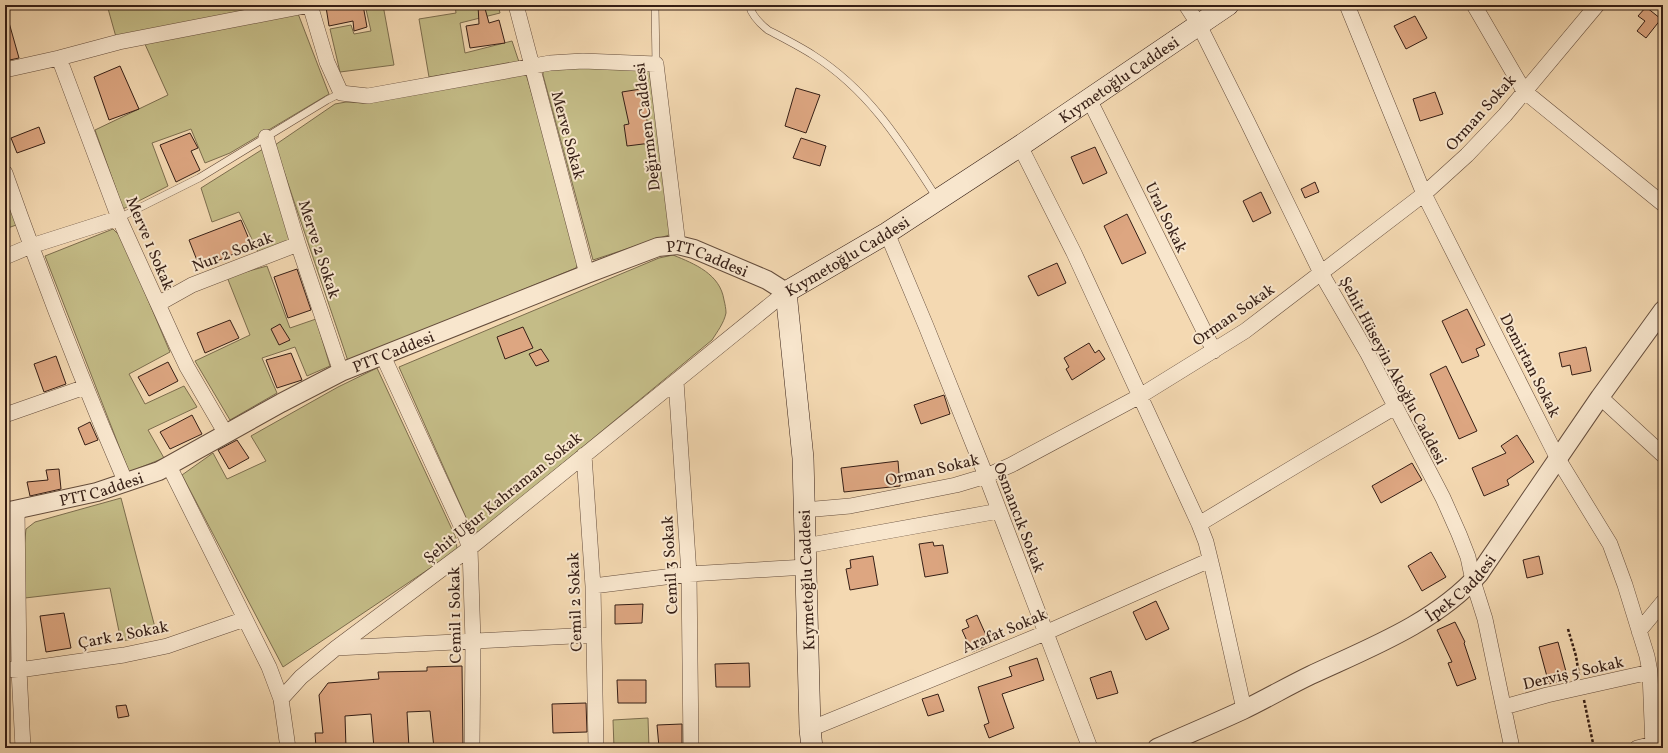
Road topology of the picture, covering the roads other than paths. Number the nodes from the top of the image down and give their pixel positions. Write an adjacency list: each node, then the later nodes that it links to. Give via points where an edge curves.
1 (310, 5): 11 (street, via 119,42); 16 (street)
2 (516, 5): 13 (street, Merve Sokak)
3 (655, 5): 12 (lane, Değirmen Caddesi)
4 (748, 5): 22 (lane, via 761,25 823,62 866,99 898,137)
5 (1186, 5): 10 (street, Şehit Hüseyin Akoğlu Caddesi)
6 (1228, 5): 10 (main road, Kıymetoğlu Caddesi)
7 (1347, 5): 21 (street, Demirtan Sokak)
8 (1474, 5): 15 (street)
9 (1597, 5): 15 (street, Orman Sokak)
10 (1199, 25): 17 (main road, Kıymetoğlu Caddesi); 30 (street, Şehit Hüseyin Akoğlu Caddesi)
11 (59, 58): 14 (street); 24 (street, Merve 1 Sokak)
12 (656, 64): 13 (street, via 583,61); 27 (street, Değirmen Caddesi)
13 (532, 66): 16 (street, via 368,96); 31 (street, Merve Sokak)
14 (5, 70)
15 (1524, 91): 21 (street, Orman Sokak, via 1467,155); 23 (street)
16 (341, 93): 18 (lane)
17 (1089, 99): 19 (main road, Kıymetoğlu Caddesi); 35 (street, Ural Sokak)
18 (266, 137): 24 (lane, via 199,178); 26 (street, Merve 2 Sokak)
19 (1020, 146): 22 (main road, Kıymetoğlu Caddesi); 40 (street)
20 (5, 173): 28 (street)
21 (1424, 194): 30 (street, Orman Sokak); 47 (street, Demirtan Sokak)
22 (938, 200): 25 (main road, Kıymetoğlu Caddesi)
23 (1663, 204)
24 (119, 218): 28 (street); 33 (street, Merve 1 Sokak)
25 (887, 233): 32 (main road, Kıymetoğlu Caddesi); 49 (street, Osmancık Sokak)
26 (298, 244): 33 (street, Nur 2 Sokak, via 192,285); 37 (street, Merve 2 Sokak)
27 (678, 245): 31 (street, PTT Caddesi, via 658,247); 32 (street, PTT Caddesi, via 694,249 767,280)
28 (31, 246): 29 (street); 39 (street)
29 (5, 257)
30 (1321, 273): 35 (street, Orman Sokak, via 1245,331); 42 (street, Şehit Hüseyin Akoğlu Caddesi)
31 (587, 274): 36 (street, PTT Caddesi)
32 (786, 292): 38 (street, Şehit Uğur Kahraman Sokak); 52 (main road, Kıymetoğlu Caddesi, via 803,458)
33 (158, 304): 44 (street, Merve 1 Sokak, via 187,367)
34 (1663, 310): 41 (street, İpek Caddesi)
35 (1214, 351): 40 (street, Orman Sokak)
36 (382, 356): 37 (street, PTT Caddesi); 56 (street, Cemil 1 Sokak)
37 (341, 372): 44 (street, PTT Caddesi)
38 (676, 381): 45 (street, Şehit Uğur Kahraman Sokak); 59 (street, Cemil 3 Sokak)
39 (85, 387): 43 (street); 50 (street)
40 (1140, 396): 49 (street, Orman Sokak); 54 (street)
41 (1600, 397): 46 (street); 47 (street, İpek Caddesi)
42 (1395, 407): 54 (street); 60 (street, Şehit Hüseyin Akoğlu Caddesi, via 1453,520 1468,557)
43 (5, 415)
44 (226, 434): 48 (street, PTT Caddesi)
45 (584, 455): 56 (street, Şehit Uğur Kahraman Sokak); 61 (street, Cemil 2 Sokak)
46 (1663, 455)
47 (1558, 459): 60 (street, İpek Caddesi); 64 (street, Demirtan Sokak, via 1610,544 1626,585)
48 (169, 466): 50 (street, PTT Caddesi); 63 (street)
49 (986, 476): 52 (street, Orman Sokak, via 956,485 850,506); 53 (street, Osmancık Sokak)
50 (126, 483): 51 (street, PTT Caddesi, via 98,492)
51 (11, 510): 69 (street)
52 (804, 510): 55 (main road, Kıymetoğlu Caddesi)
53 (999, 511): 55 (street); 65 (street, Osmancık Sokak)
54 (1199, 524): 57 (street)
55 (805, 546): 58 (main road, Kıymetoğlu Caddesi)
56 (470, 548): 67 (street, Cemil 1 Sokak); 68 (street, Şehit Uğur Kahraman Sokak)
57 (1210, 560): 65 (street, Arafat Sokak); 73 (street)
58 (806, 567): 59 (street); 74 (main road, Kıymetoğlu Caddesi)
59 (690, 574): 61 (street); 80 (street, Cemil 3 Sokak)
60 (1473, 581): 72 (street, Şehit Hüseyin Akoğlu Caddesi, via 1486,618); 73 (street, İpek Caddesi, via 1426,618 1387,640)
61 (592, 586): 66 (street, Cemil 2 Sokak)
62 (1663, 602): 64 (street)
63 (245, 619): 69 (street, Çark 2 Sokak, via 167,646 124,655); 71 (street, via 269,667)
64 (1639, 631): 70 (street, Demirtan Sokak)
65 (1045, 632): 74 (street, Arafat Sokak); 81 (street, Osmancık Sokak)
66 (593, 634): 67 (street); 79 (street, Cemil 2 Sokak)
67 (473, 641): 68 (street); 78 (street, Cemil 1 Sokak)
68 (336, 648): 71 (street, Şehit Uğur Kahraman Sokak, via 301,677)
69 (12, 670): 76 (street)
70 (1650, 672): 72 (street, Derviş 5 Sokak); 75 (street, Demirtan Sokak)
71 (280, 699): 77 (street)
72 (1504, 707): 83 (street, Şehit Hüseyin Akoğlu Caddesi)
73 (1244, 709): 82 (street, İpek Caddesi)
74 (811, 739)
75 (1653, 746): 84 (street)
76 (23, 748)
77 (288, 748)
78 (472, 748)
79 (596, 748)
80 (691, 748)
81 (1090, 748)
82 (1158, 748)
83 (1512, 748)
84 (1636, 748)

